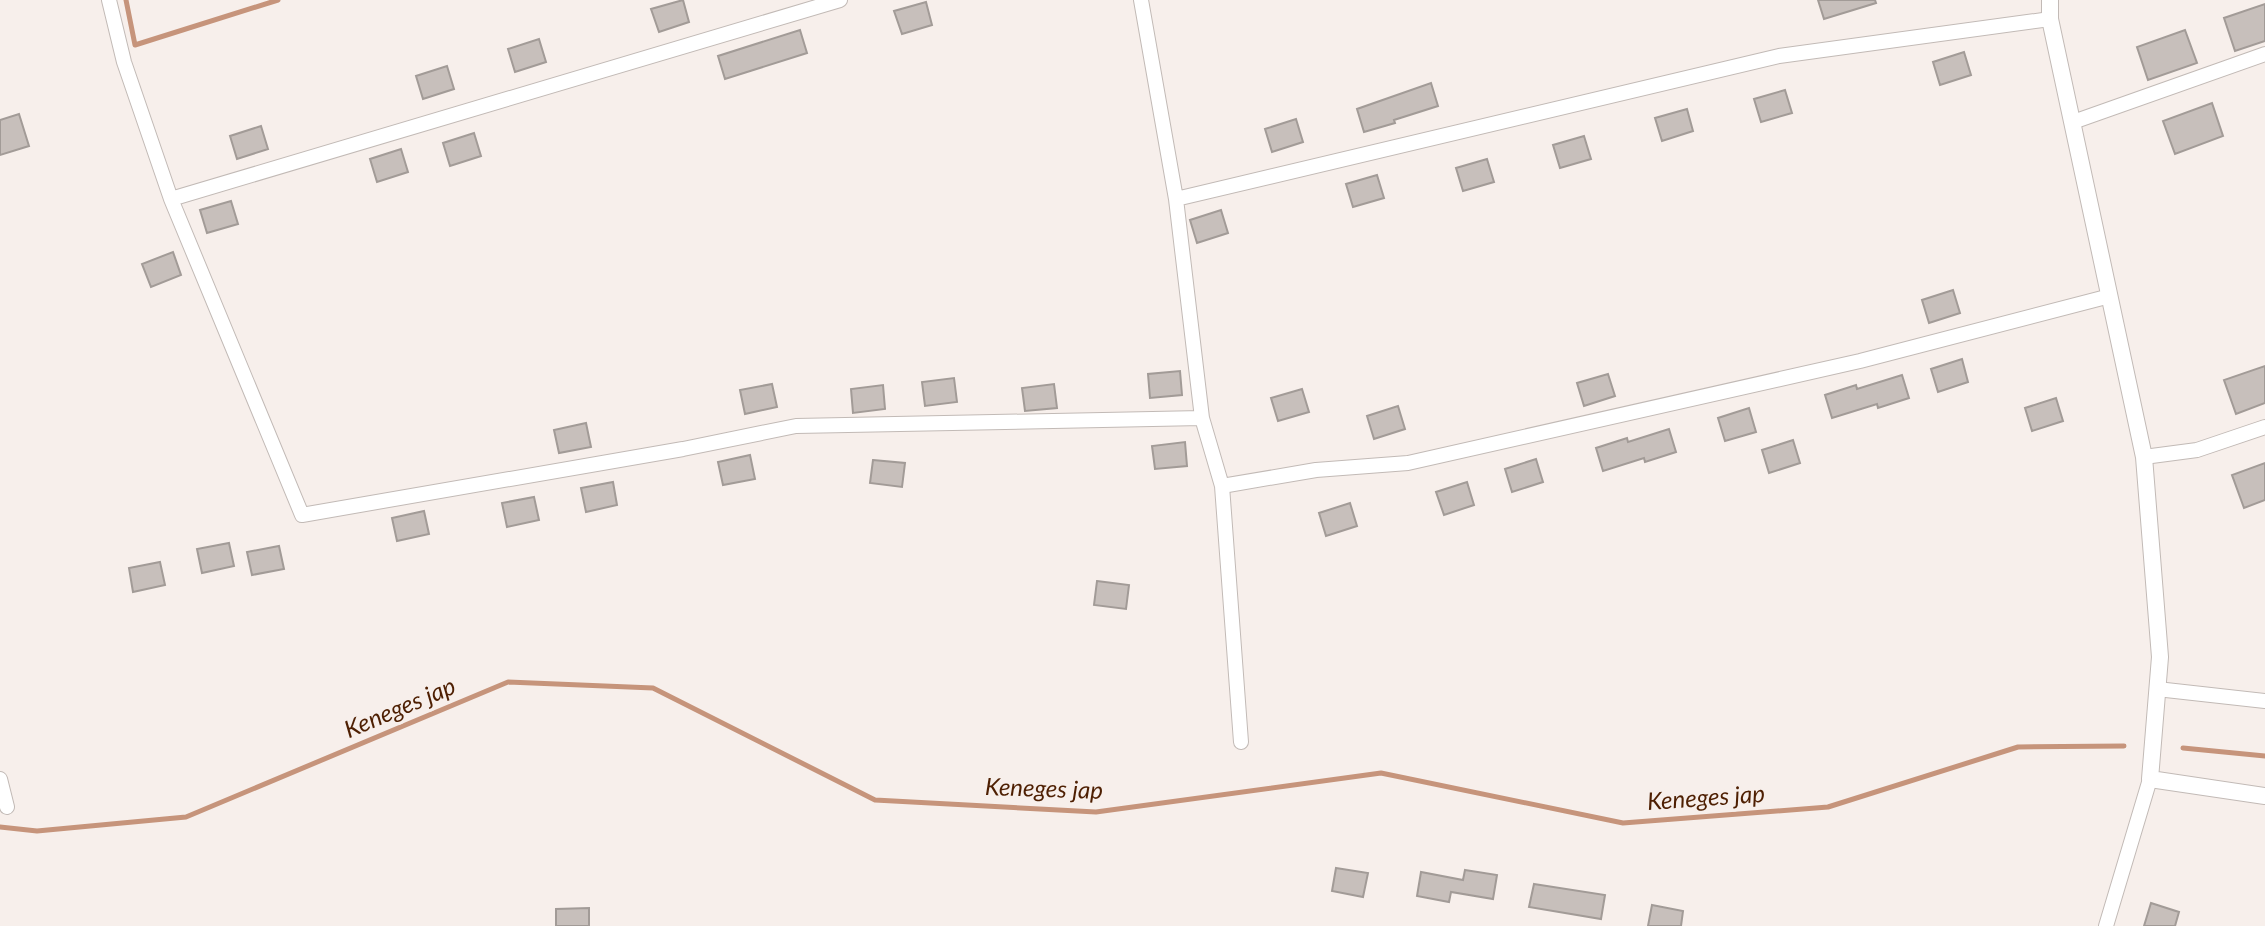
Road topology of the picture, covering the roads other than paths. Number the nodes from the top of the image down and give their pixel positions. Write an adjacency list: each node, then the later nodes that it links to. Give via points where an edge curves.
1 (109, 0): 8 (street, via 124,62)
2 (840, 0): 8 (street)
3 (1141, 0): 9 (street)
4 (2050, 0): 5 (street)
5 (2050, 19): 7 (street); 9 (street, via 1779,56)
6 (2265, 54): 7 (street)
7 (2073, 122): 10 (street)
8 (171, 199): 11 (street, via 302,515 796,426)
9 (1176, 199): 11 (street)
10 (2110, 296): 13 (street); 14 (street, via 1860,361 1408,463 1316,470)
11 (1202, 418): 14 (street)
12 (2265, 427): 13 (street, via 2197,450)
13 (2144, 457): 15 (street, via 2160,657)
14 (1222, 486): 17 (street)
15 (2157, 689): 16 (street); 19 (street)
16 (2265, 701)
17 (1241, 742)
18 (0, 779): 21 (street)
19 (2150, 779): 20 (street); 22 (street)
20 (2265, 796)
21 (7, 807)
22 (2106, 926)

